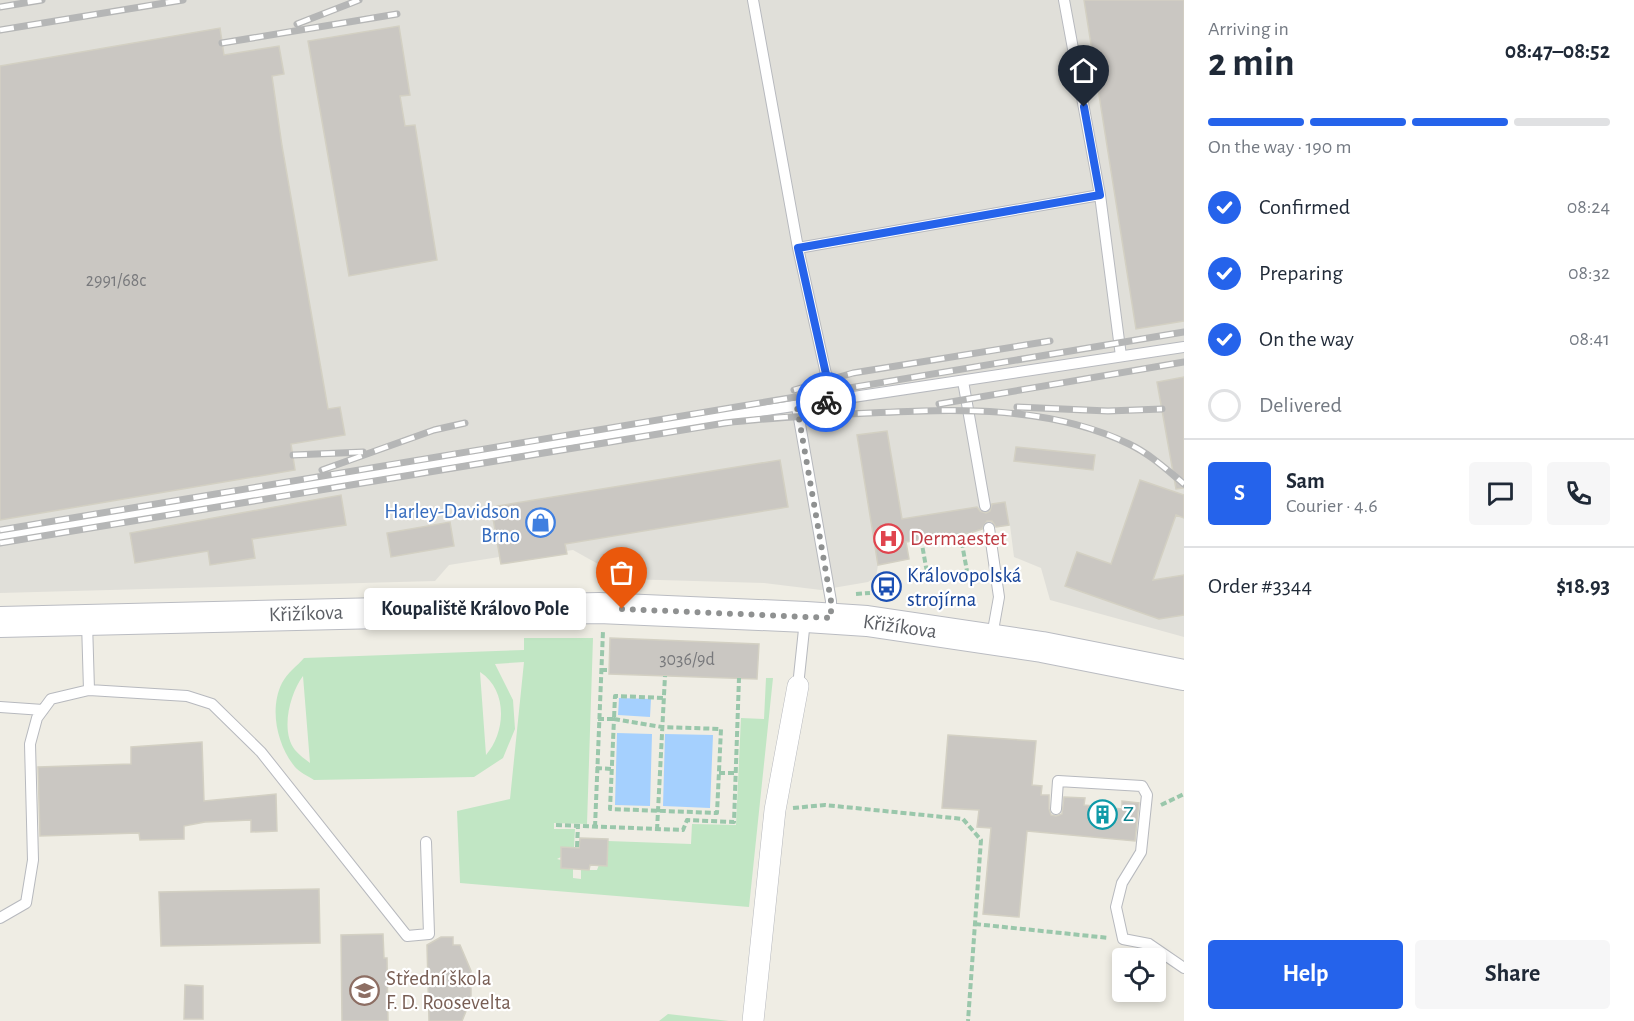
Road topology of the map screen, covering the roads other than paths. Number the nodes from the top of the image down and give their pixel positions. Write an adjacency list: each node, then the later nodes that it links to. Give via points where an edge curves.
1 (753, 0): 4 (lane)
2 (1064, 0): 3 (lane)
3 (1100, 195): 4 (lane); 6 (lane)
4 (798, 248): 8 (lane)
5 (1184, 347): 6 (lane)
6 (1121, 356): 7 (lane)
7 (963, 381): 8 (lane); 10 (lane)
8 (832, 401): 9 (lane)
9 (797, 407): 12 (lane, via 602,435); 13 (lane, via 831,601)
10 (985, 506)
11 (989, 528): 16 (lane, via 999,597)
12 (0, 536)
13 (818, 617): 14 (street, Křižíkova, via 599,608); 16 (street, Křižíkova); 18 (lane)
14 (87, 620): 15 (street, Křižíkova); 19 (lane)
15 (0, 621)
16 (992, 640): 17 (street, Křižíkova)
17 (1184, 675)
18 (799, 677): 26 (street, via 775,810)
19 (89, 690): 21 (lane, via 51,699); 23 (lane, via 187,696 212,704 261,752 407,936 429,934)
20 (0, 707): 21 (lane)
21 (43, 710): 24 (lane, via 30,744 33,860 26,903)
22 (1056, 809): 25 (lane, via 1058,781 1142,786 1147,795 1141,852 1122,883 1116,907 1123,939 1149,944)
23 (426, 842)
24 (0, 918)
25 (1184, 968)
26 (753, 1021)

